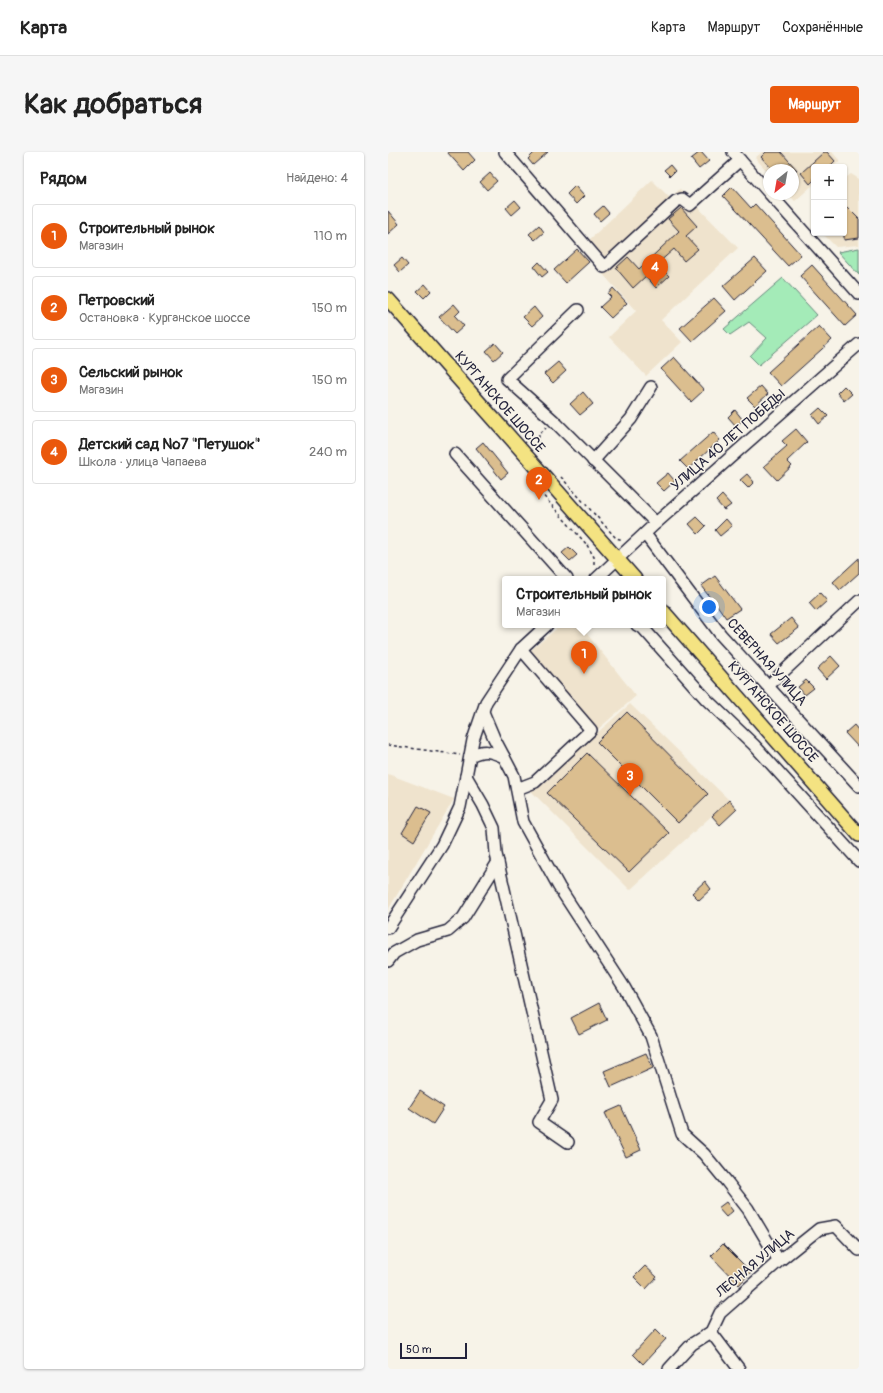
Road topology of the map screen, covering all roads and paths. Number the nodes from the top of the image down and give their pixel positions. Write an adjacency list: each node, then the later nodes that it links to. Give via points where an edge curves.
1 (506, 152): 2 (street, via 604,267 676,201 682,199 690,205)
2 (737, 156): 3 (street)
3 (763, 185)
4 (776, 200): 5 (street)
5 (859, 294)
6 (388, 299): 19 (main road, КУРГАНСКОЕ ШОССЕ)
7 (578, 310): 10 (street, via 507,379)
8 (859, 344): 16 (street, УЛИЦА 40 ЛЕТ ПОБЕДЫ)
9 (651, 387): 13 (street, via 630,419)
10 (553, 420): 12 (path, via 539,435 536,450); 13 (street)
11 (455, 454): 21 (street)
12 (541, 455)
13 (593, 461): 16 (street)
14 (561, 478): 17 (path)
15 (532, 483): 20 (path, via 588,545 594,557)
16 (656, 523): 18 (street, УЛИЦА 40 ЛЕТ ПОБЕДЫ)
17 (606, 528)
18 (645, 534): 19 (street, УЛИЦА 40 ЛЕТ ПОБЕДЫ); 28 (street, СЕВЕРНАЯ УЛИЦА, via 721,635)
19 (618, 559): 20 (street, УЛИЦА 40 ЛЕТ ПОБЕДЫ); 22 (main road, КУРГАНСКОЕ ШОССЕ)
20 (595, 574)
21 (564, 576)
22 (632, 576)
23 (859, 601): 28 (street)
24 (666, 614): 36 (main road, КУРГАНСКОЕ ШОССЕ)
25 (544, 628): 27 (street)
26 (643, 628): 37 (street, via 707,700 754,745)
27 (521, 649): 29 (street, via 486,702); 35 (street, via 591,730 535,782)
28 (768, 686): 34 (street, СЕВЕРНАЯ УЛИЦА)
29 (483, 712): 31 (street); 32 (street)
30 (388, 745): 31 (path)
31 (470, 756): 32 (street, via 489,751); 33 (street)
32 (504, 757): 35 (street, via 514,776)
33 (466, 776): 38 (street, via 494,828); 39 (street, via 460,807 442,845)
34 (859, 786)
35 (517, 789): 43 (street, via 523,822 559,887 624,986 651,1036 682,1134 704,1154 728,1182 748,1209)
36 (859, 835)
37 (859, 861)
38 (498, 862): 40 (street, via 463,918 448,931 417,940 394,953); 41 (street, via 552,1100 539,1122)
39 (388, 928)
40 (388, 961)
41 (568, 1142)
42 (859, 1250): 43 (street, ЛЕСНАЯ УЛИЦА, via 836,1226 819,1229)
43 (779, 1261): 44 (street, ЛЕСНАЯ УЛИЦА, via 720,1313)
44 (711, 1332): 45 (street, via 692,1344); 46 (street)
45 (669, 1369)
46 (739, 1369)

